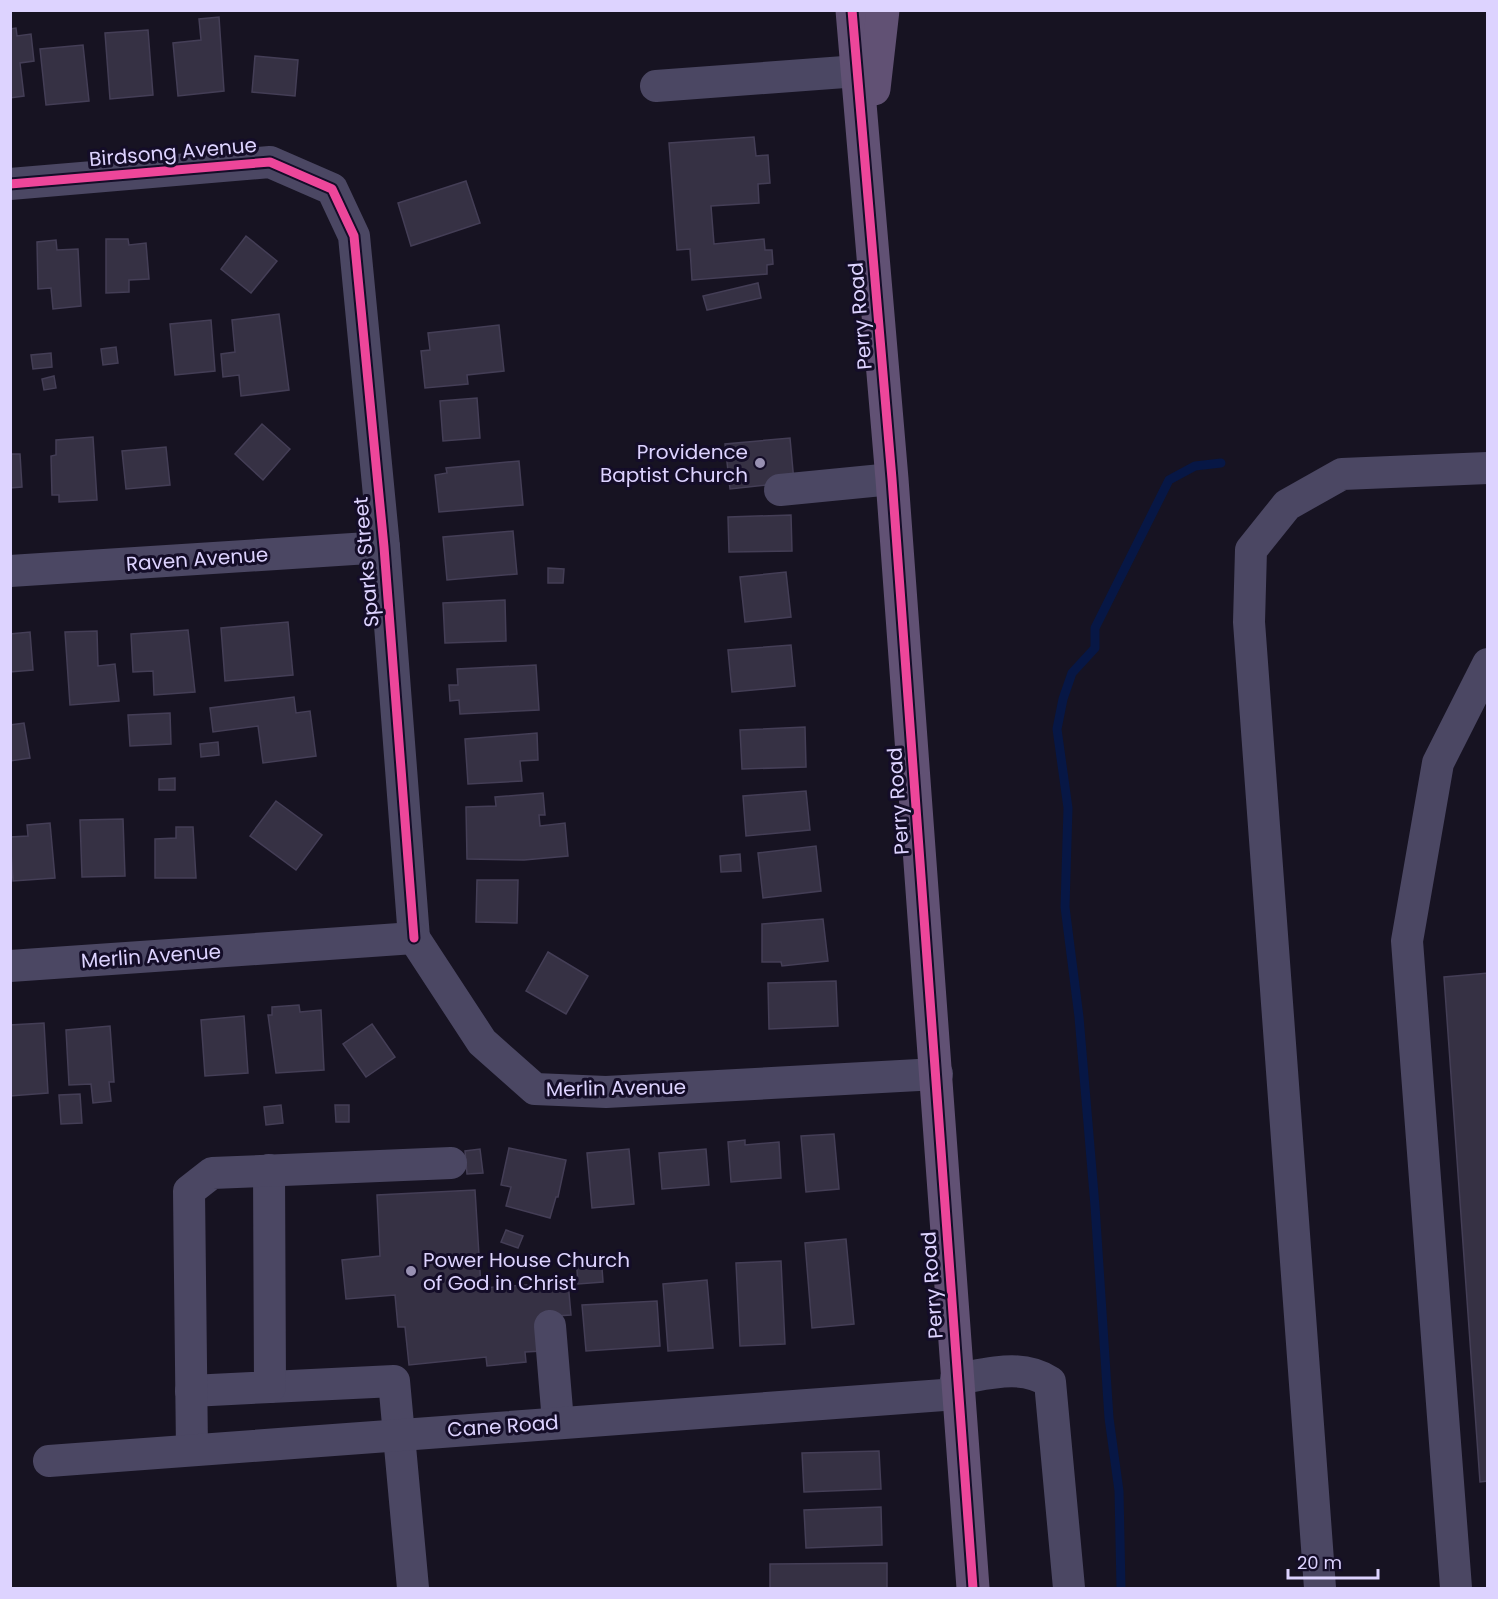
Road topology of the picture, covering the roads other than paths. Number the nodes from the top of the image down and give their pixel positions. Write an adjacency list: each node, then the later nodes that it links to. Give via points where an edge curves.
1 (852, 10): 3 (main road, Perry Road)
2 (882, 10): 5 (main road)
3 (858, 71): 4 (street); 5 (main road, Perry Road)
4 (656, 86)
5 (866, 162): 9 (main road, Perry Road)
6 (10, 184): 7 (street, Birdsong Avenue, via 270,162)
7 (332, 189): 11 (street, Sparks Street, via 354,236)
8 (1488, 468): 30 (street, via 1342,474 1287,505 1251,550 1249,622)
9 (892, 479): 10 (street); 16 (main road, Perry Road)
10 (780, 490)
11 (384, 547): 12 (street, Raven Avenue); 14 (street, Sparks Street)
12 (10, 571)
13 (1488, 664): 31 (street, via 1438,763 1407,941)
14 (414, 938): 15 (street, Merlin Avenue); 16 (street, Merlin Avenue, via 482,1042 535,1089 606,1092)
15 (10, 966)
16 (937, 1074): 21 (main road, Perry Road)
17 (451, 1163): 18 (street)
18 (269, 1170): 20 (street); 22 (street, via 212,1173 189,1191)
19 (550, 1326): 23 (street)
20 (270, 1387): 22 (street); 24 (street, via 394,1381)
21 (957, 1387): 23 (street, Cane Road); 28 (main road, Perry Road); 29 (street, Cane Road, via 1014,1370 1040,1375 1050,1382)
22 (191, 1392): 25 (street)
23 (558, 1422): 24 (street, Cane Road)
24 (399, 1434): 25 (street, Cane Road); 27 (street)
25 (192, 1450): 26 (street, Cane Road)
26 (49, 1461)
27 (413, 1588)
28 (973, 1588)
29 (1069, 1588)
30 (1320, 1588)
31 (1456, 1588)

